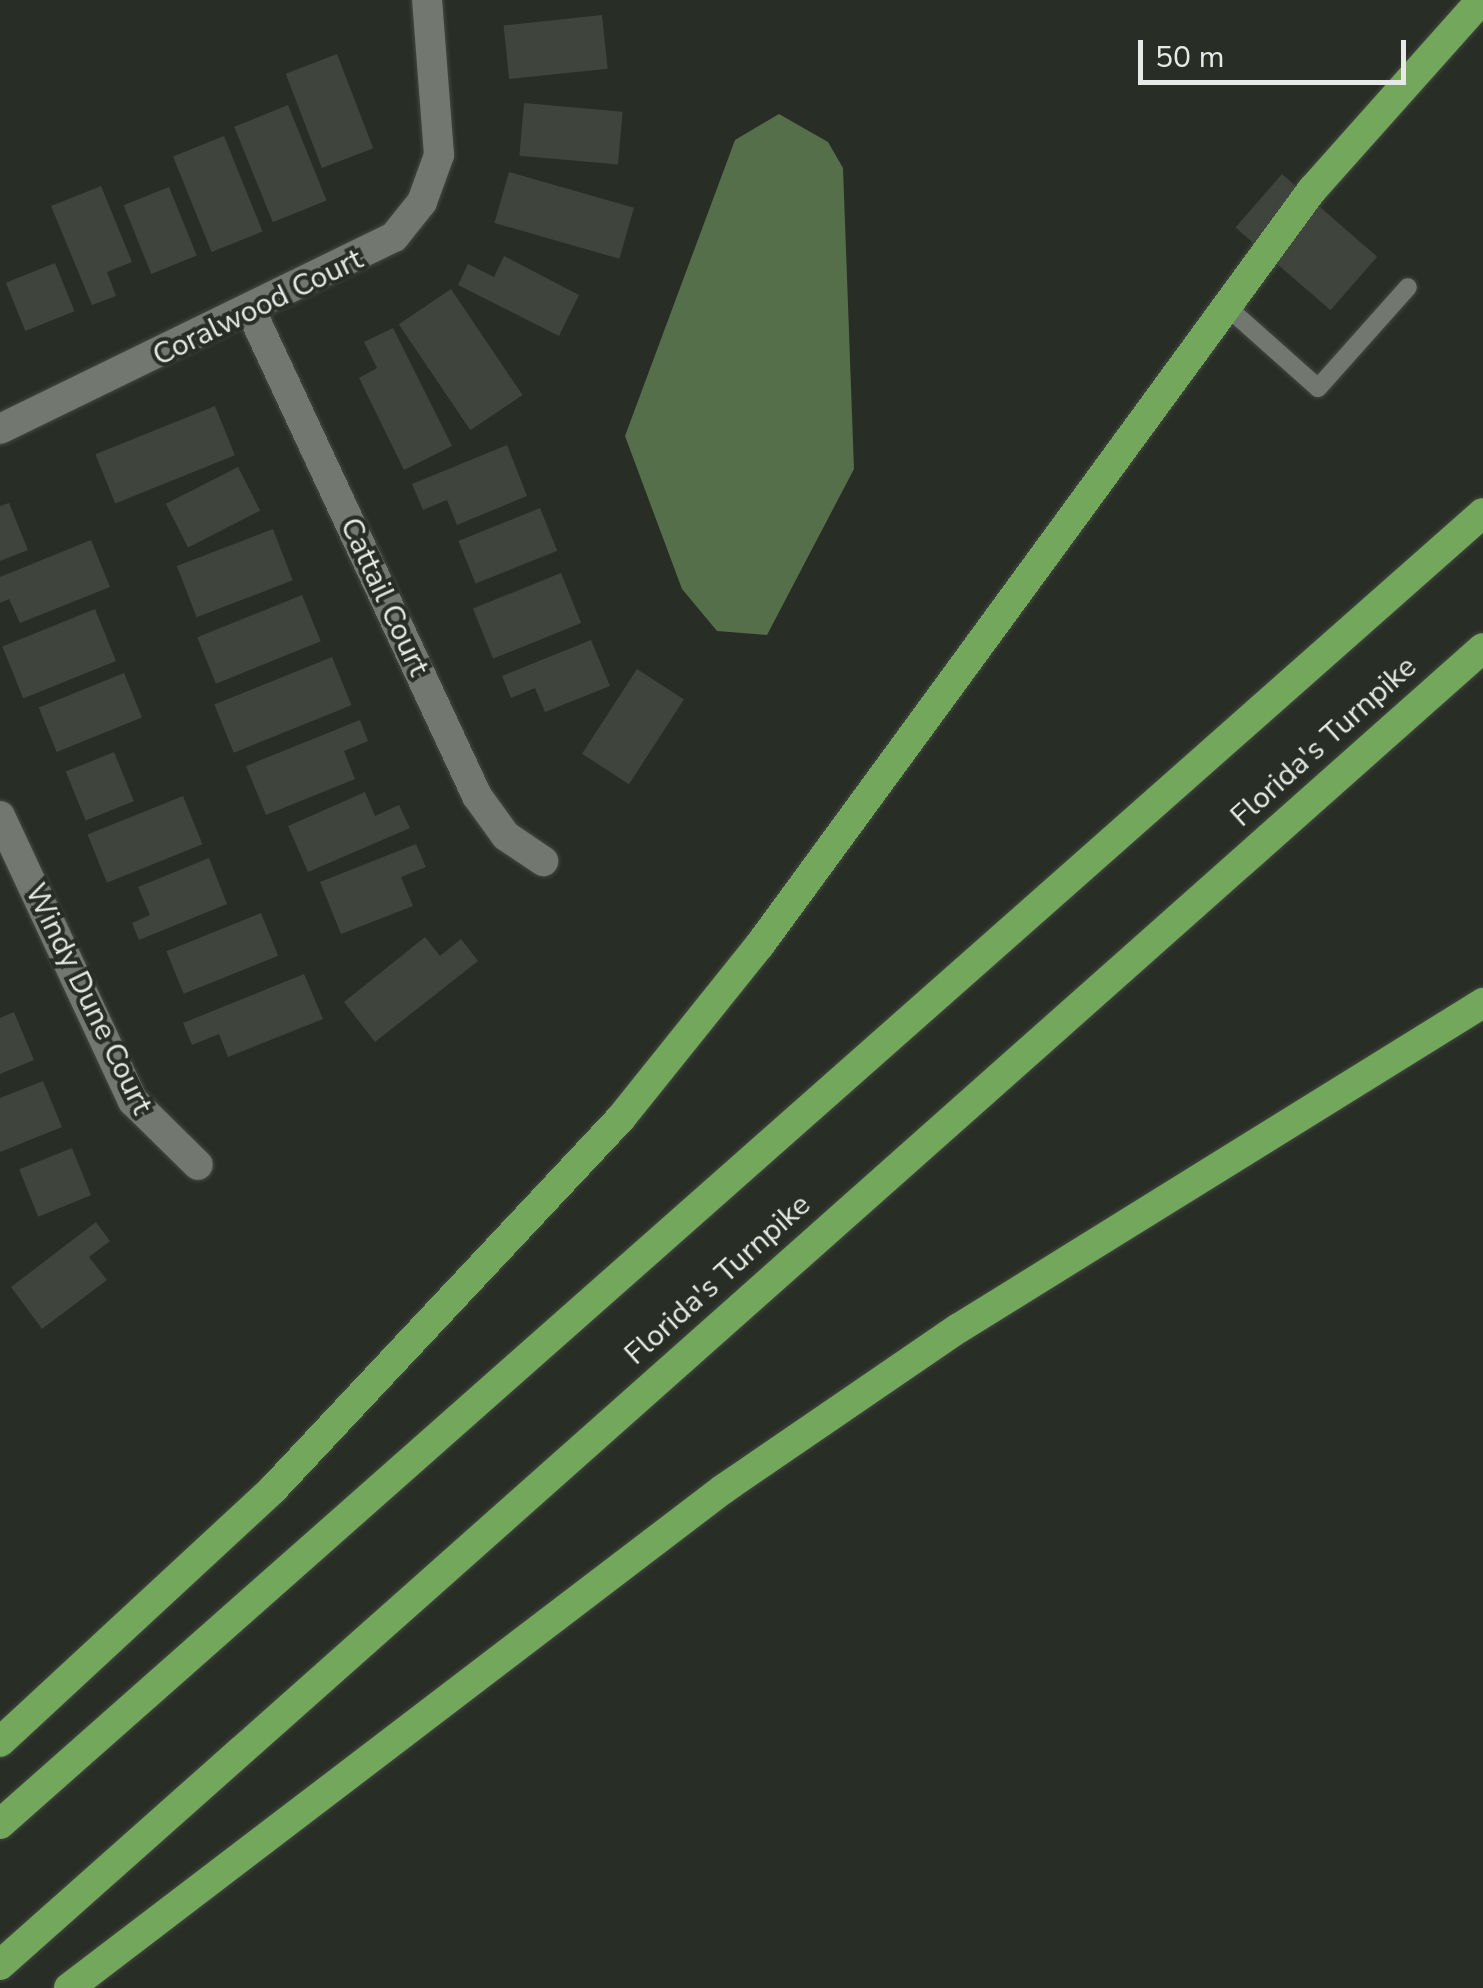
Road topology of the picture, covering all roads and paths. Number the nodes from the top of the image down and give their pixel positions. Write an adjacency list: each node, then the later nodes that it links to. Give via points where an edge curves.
1 (427, 0): 5 (street, Coralwood Court, via 441,129 422,202 377,250)
2 (1481, 0): 4 (highway, via 1312,190)
3 (1408, 288): 4 (lane, via 1318,388)
4 (1226, 306): 13 (highway, via 759,946 621,1118 274,1488)
5 (252, 312): 6 (street, Coralwood Court); 10 (street, Cattail Court, via 477,796 506,836)
6 (0, 429)
7 (1483, 513): 14 (highway)
8 (1483, 648): 15 (highway, Florida's Turnpike)
9 (0, 816): 12 (street, Windy Dune Court, via 133,1101)
10 (543, 861)
11 (1483, 1004): 16 (highway, via 959,1328 722,1490)
12 (198, 1165)
13 (0, 1742)
14 (0, 1824)
15 (0, 1964)
16 (70, 1988)

